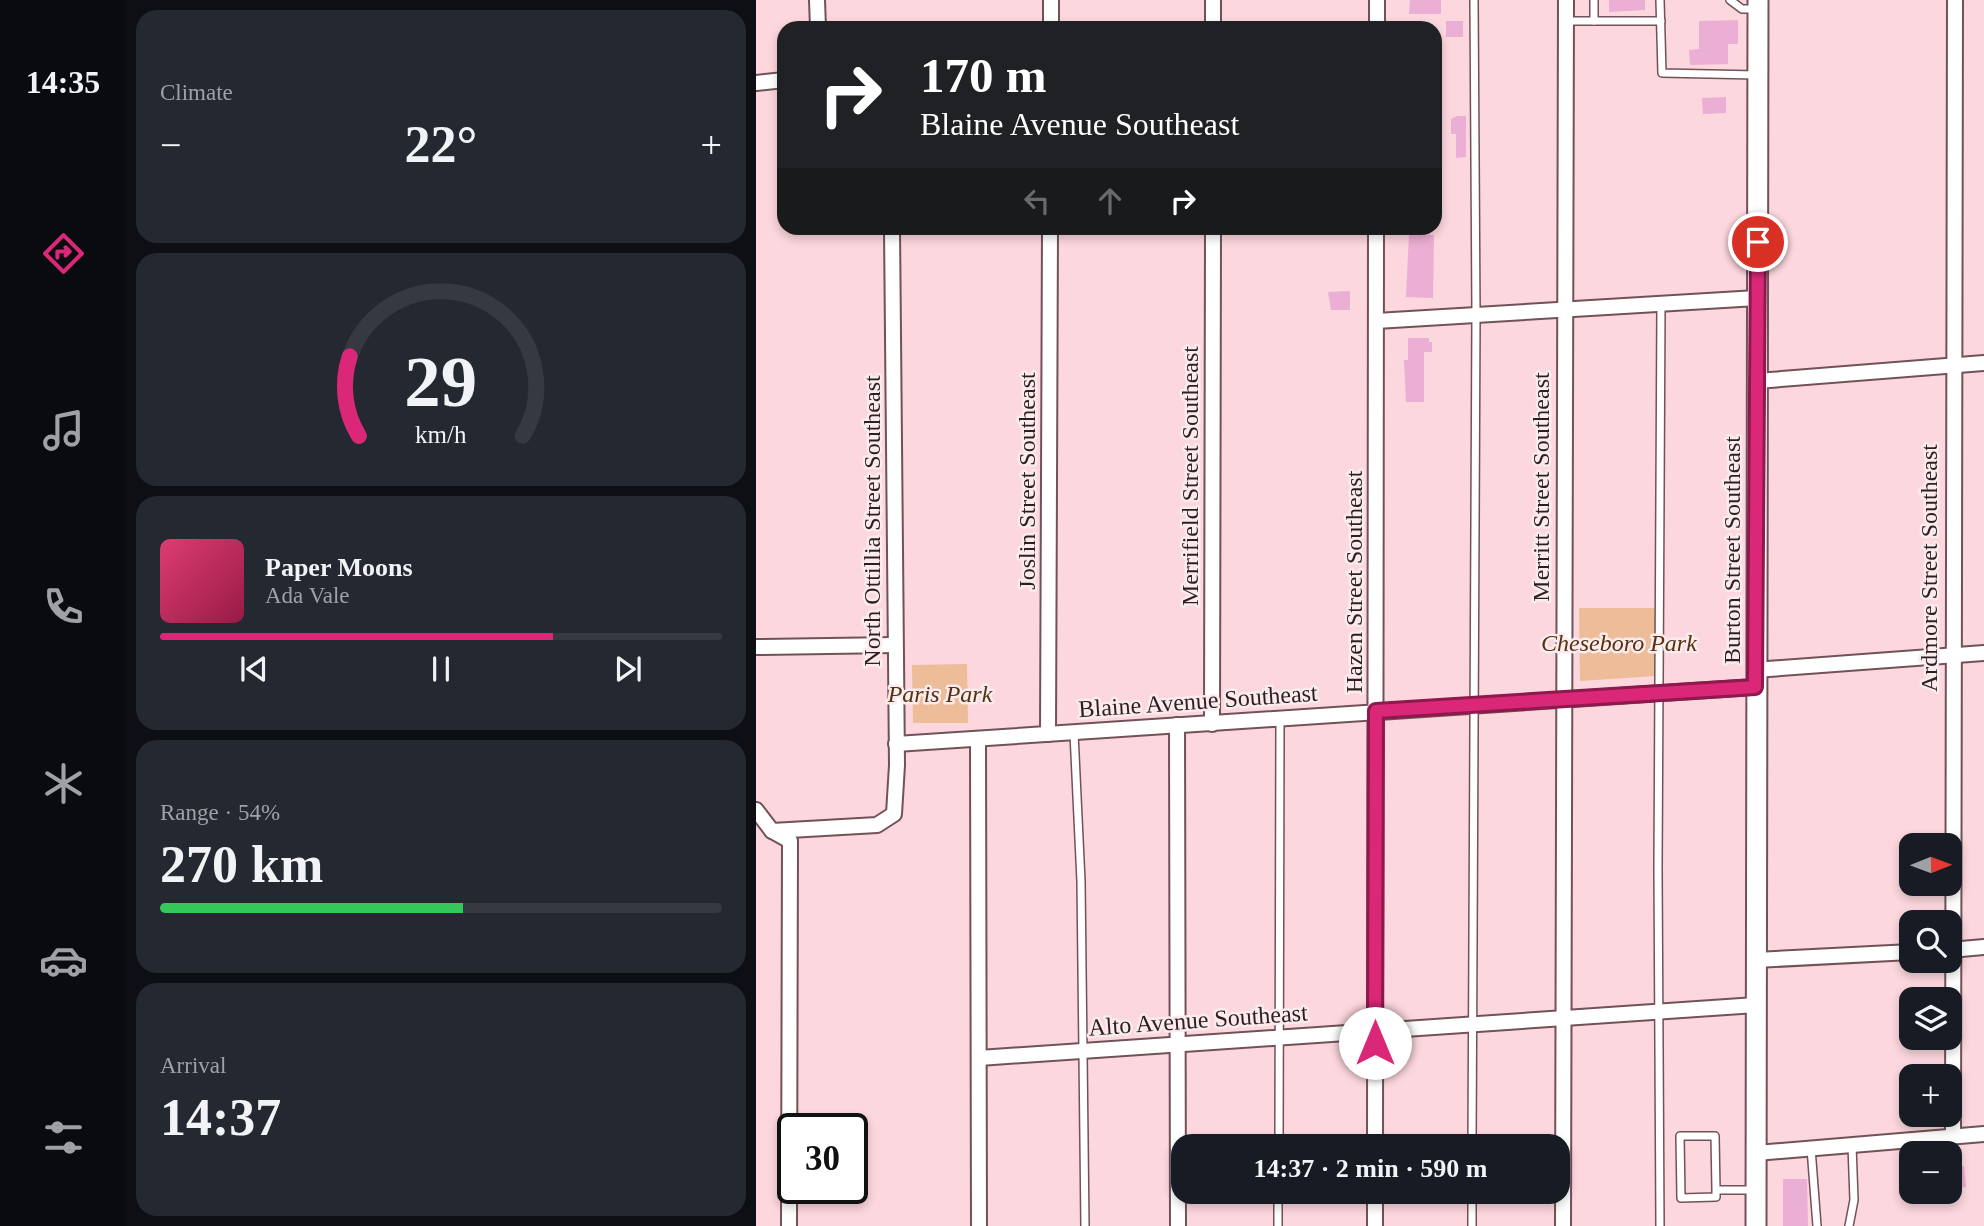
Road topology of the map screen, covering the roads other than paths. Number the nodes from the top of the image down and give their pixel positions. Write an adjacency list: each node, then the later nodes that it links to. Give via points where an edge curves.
1 (817, 0): 13 (street)
2 (1051, 0): 14 (street)
3 (1213, 0): 15 (street)
4 (1377, 0): 16 (street)
5 (1474, 0): 29 (lane)
6 (1566, 0): 17 (street, Merritt Street Southeast)
7 (1594, 0): 18 (lane)
8 (1660, 0): 12 (lane)
9 (1730, 0): 11 (lane, via 1741,9)
10 (1955, 0): 32 (street, Ardmore Street Southeast)
11 (1758, 4): 19 (main road, Burton Street Southeast)
12 (1661, 20): 18 (lane); 19 (lane, via 1662,73)
13 (818, 21)
14 (1051, 21)
15 (1213, 21)
16 (1377, 21)
17 (1566, 21): 18 (lane); 28 (street, Merritt Street Southeast)
18 (1594, 21)
19 (1758, 75): 26 (main road, Burton Street Southeast)
20 (777, 80): 21 (street)
21 (756, 83)
22 (892, 235): 34 (street, North Ottillia Street Southeast)
23 (1050, 235): 47 (street, Joslin Street Southeast)
24 (1213, 235): 44 (street, Merrifield Street Southeast)
25 (1376, 235): 30 (street, Hazen Street Southeast)
26 (1758, 298): 27 (street); 33 (main road, Burton Street Southeast)
27 (1661, 304): 28 (street); 39 (lane)
28 (1565, 310): 29 (street); 40 (street, Merritt Street Southeast)
29 (1476, 315): 30 (street); 41 (lane)
30 (1376, 321): 42 (street, Hazen Street Southeast)
31 (1984, 363): 32 (street)
32 (1953, 366): 33 (street); 37 (street, Ardmore Street Southeast)
33 (1757, 381): 38 (main road, Burton Street Southeast)
34 (895, 645): 35 (street); 49 (street, North Ottillia Street Southeast)
35 (756, 647)
36 (1984, 653): 37 (street, Blaine Avenue Southeast)
37 (1952, 655): 38 (street, Blaine Avenue Southeast); 52 (street, Ardmore Street Southeast)
38 (1755, 678): 39 (street, Blaine Avenue Southeast); 56 (main road, Burton Street Southeast)
39 (1659, 693): 40 (street, Blaine Avenue Southeast); 59 (lane)
40 (1563, 699): 41 (street, Blaine Avenue Southeast); 60 (street, Merritt Street Southeast)
41 (1474, 705): 42 (street, Blaine Avenue Southeast); 61 (lane)
42 (1376, 711): 43 (street, Blaine Avenue Southeast); 62 (street, Hazen Street Southeast)
43 (1280, 719): 44 (street, Blaine Avenue Southeast); 63 (lane)
44 (1212, 724): 45 (street, Blaine Avenue Southeast)
45 (1177, 725): 46 (street, Blaine Avenue Southeast); 64 (street)
46 (1074, 732): 47 (street, Blaine Avenue Southeast); 65 (lane)
47 (1048, 734): 48 (street, Blaine Avenue Southeast)
48 (978, 739): 49 (street, Blaine Avenue Southeast); 66 (street)
49 (896, 744): 51 (street, North Ottillia Street Southeast, via 894,814 877,825)
50 (756, 810): 51 (street)
51 (772, 831): 80 (street, via 790,841)
52 (1951, 910)
53 (1984, 947): 54 (street)
54 (1962, 948)
55 (1899, 953): 56 (street)
56 (1756, 960): 58 (main road, Burton Street Southeast)
57 (1951, 973): 71 (street, Ardmore Street Southeast)
58 (1756, 1005): 59 (street, Alto Avenue Southeast); 74 (main road, Burton Street Southeast)
59 (1660, 1012): 60 (street, Alto Avenue Southeast); 88 (lane)
60 (1564, 1018): 61 (street, Alto Avenue Southeast); 87 (street, Merritt Street Southeast)
61 (1473, 1024): 62 (street, Alto Avenue Southeast); 69 (lane)
62 (1375, 1031): 63 (street, Alto Avenue Southeast); 68 (street, Hazen Street Southeast)
63 (1279, 1038): 64 (street, Alto Avenue Southeast); 67 (lane)
64 (1179, 1044): 65 (street, Alto Avenue Southeast); 83 (street)
65 (1083, 1051): 66 (street, Alto Avenue Southeast); 82 (lane)
66 (979, 1058): 81 (street)
67 (1279, 1134)
68 (1375, 1134)
69 (1472, 1134)
70 (1984, 1134): 71 (street)
71 (1953, 1137): 72 (street)
72 (1852, 1145): 73 (street); 91 (lane, via 1854,1200)
73 (1811, 1148): 74 (street); 90 (lane)
74 (1756, 1153): 76 (main road, Burton Street Southeast)
75 (1716, 1190): 75 (lane, via 1715,1136 1680,1136 1681,1198 1716,1197); 76 (lane)
76 (1756, 1190): 89 (main road, Burton Street Southeast)
77 (1278, 1204): 84 (lane)
78 (1375, 1204): 85 (street)
79 (1472, 1204): 86 (lane)
80 (789, 1226)
81 (979, 1226)
82 (1085, 1226)
83 (1178, 1226)
84 (1278, 1226)
85 (1375, 1226)
86 (1472, 1226)
87 (1563, 1226)
88 (1660, 1226)
89 (1756, 1226)
90 (1817, 1226)
91 (1849, 1226)

